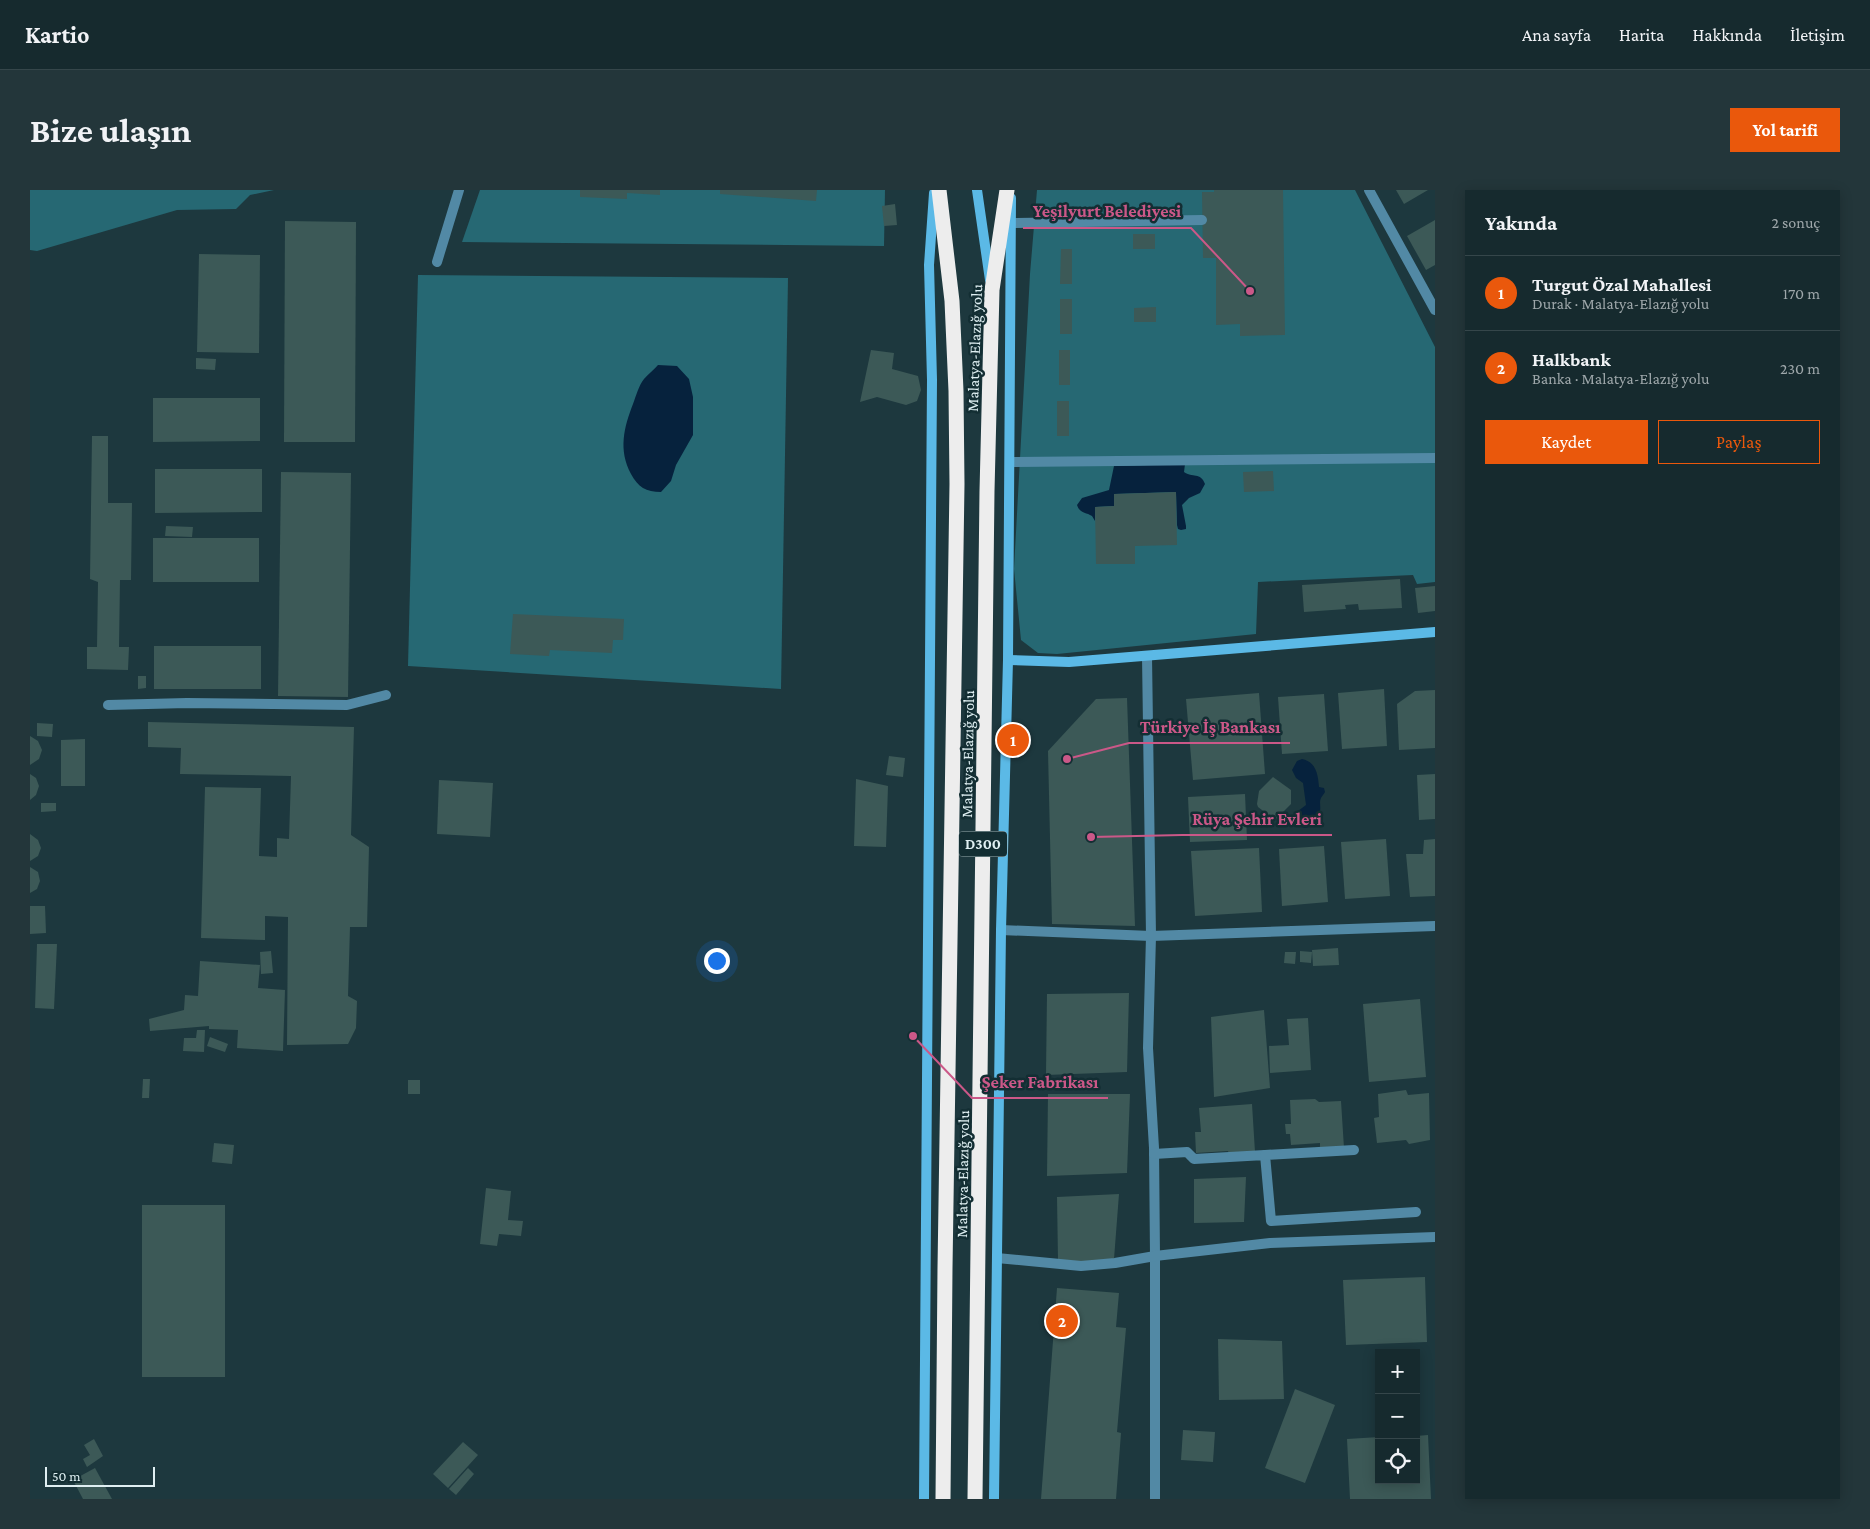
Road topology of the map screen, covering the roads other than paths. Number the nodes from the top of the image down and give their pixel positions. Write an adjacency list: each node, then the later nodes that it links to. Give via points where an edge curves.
1 (459, 190): 10 (street)
2 (934, 190): 30 (street, via 929,265 932,400)
3 (939, 190): 31 (highway, Malatya-Elazığ yolu / D300, via 952,301 957,475)
4 (977, 190): 11 (street)
5 (1007, 190): 11 (highway, Malatya-Elazığ yolu / D300)
6 (1011, 190): 9 (street)
7 (1368, 190): 12 (street)
8 (1202, 220): 9 (street)
9 (1012, 223): 14 (street)
10 (437, 262)
11 (992, 290): 32 (highway, Malatya-Elazığ yolu / D300)
12 (1435, 310)
13 (1435, 458): 14 (street)
14 (1010, 462): 17 (street)
15 (1435, 632): 16 (street)
16 (1147, 656): 17 (street, via 1069,662); 22 (street)
17 (1008, 660): 21 (street)
18 (386, 695): 19 (street, via 347,705)
19 (108, 705)
20 (1435, 926): 22 (street)
21 (1001, 930): 22 (street); 29 (street)
22 (1151, 936): 24 (street, via 1148,1048)
23 (1354, 1150): 25 (street)
24 (1154, 1154): 25 (street, via 1187,1152 1194,1159); 28 (street)
25 (1265, 1155): 26 (street, via 1270,1221)
26 (1416, 1212)
27 (1435, 1237): 28 (street, via 1270,1244)
28 (1155, 1256): 29 (street, via 1081,1266); 34 (street)
29 (997, 1258): 33 (street)
30 (924, 1499)
31 (943, 1499)
32 (975, 1499)
33 (994, 1499)
34 (1154, 1499)

